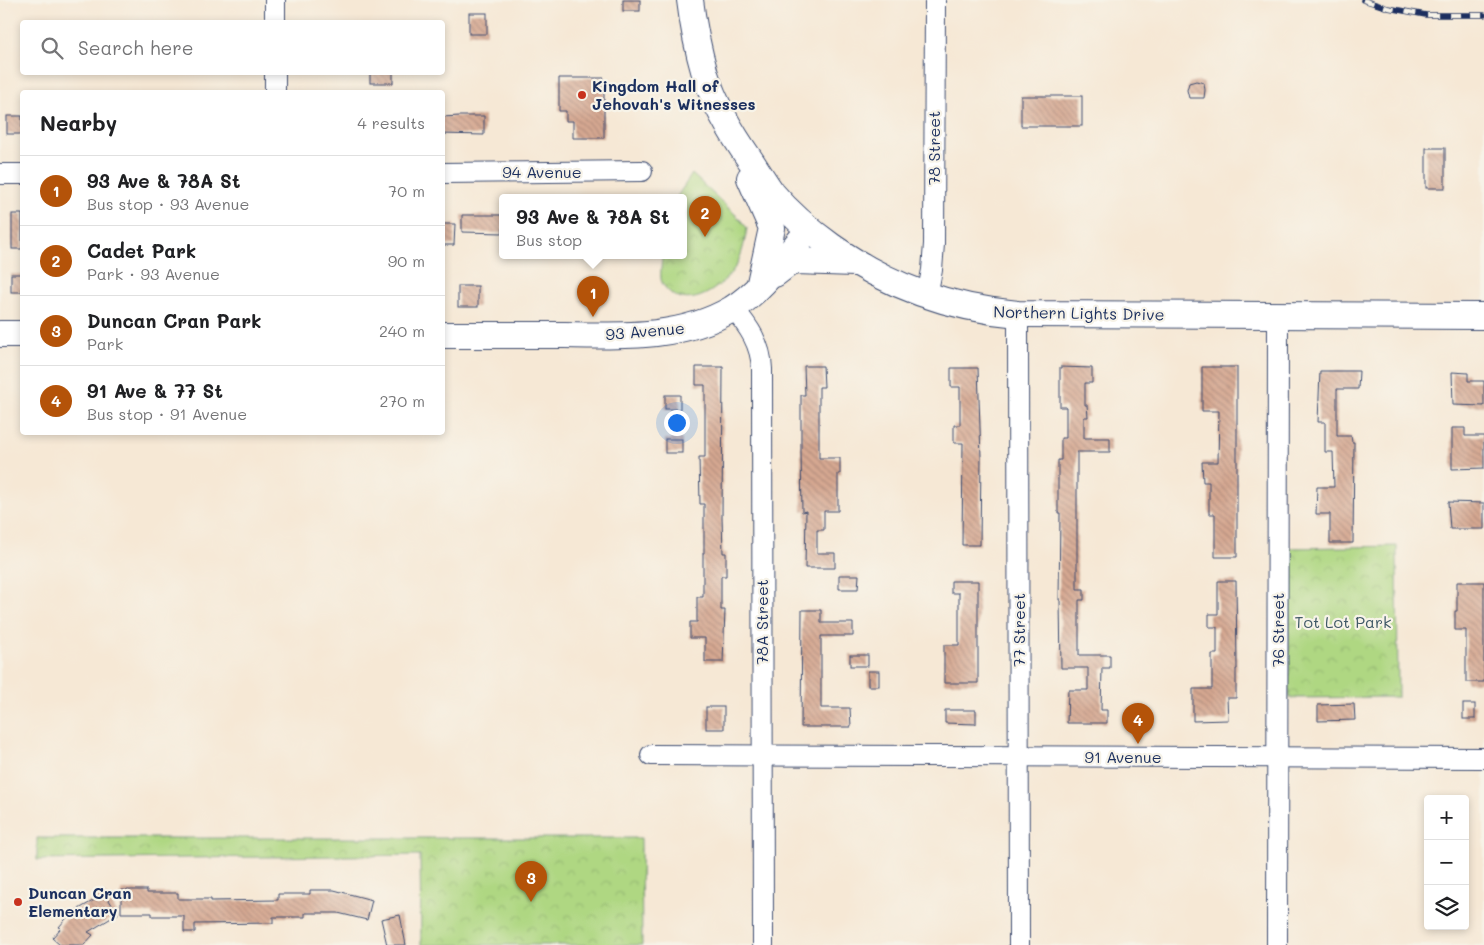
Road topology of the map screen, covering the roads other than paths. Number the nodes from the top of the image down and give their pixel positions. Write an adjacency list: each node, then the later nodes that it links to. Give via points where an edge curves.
1 (275, 0): 4 (street)
2 (690, 0): 7 (main road, Northern Lights Drive, via 706,75)
3 (934, 0): 15 (street, 78 Street, via 934,244)
4 (275, 20)
5 (275, 75): 6 (street)
6 (275, 90)
7 (732, 134): 12 (main road, Northern Lights Drive, via 773,194); 14 (main road, via 772,228)
8 (642, 171): 9 (street, 94 Avenue)
9 (445, 173)
10 (0, 174): 11 (street)
11 (20, 174)
12 (809, 230): 13 (main road, Northern Lights Drive); 14 (main road, 93 Avenue)
13 (856, 263): 14 (main road, via 796,261); 15 (main road, Northern Lights Drive)
14 (759, 286): 16 (main road, 93 Avenue)
15 (927, 296): 17 (main road, Northern Lights Drive, via 964,307)
16 (733, 308): 22 (main road, 93 Avenue, via 694,326 655,334); 24 (street, 78A Street, via 758,344 762,363)
17 (1018, 314): 18 (main road, Northern Lights Drive); 25 (street, 77 Street)
18 (1278, 316): 19 (main road, Northern Lights Drive); 26 (street, 76 Street)
19 (1484, 316)
20 (0, 334): 21 (main road)
21 (20, 334)
22 (445, 335)
23 (651, 755): 24 (street, 91 Avenue)
24 (763, 756): 25 (street, 91 Avenue); 28 (street, 78A Street)
25 (1019, 756): 26 (street, 91 Avenue); 29 (street, 77 Street)
26 (1278, 757): 27 (street, 91 Avenue); 30 (street, 76 Street)
27 (1484, 758)
28 (763, 945)
29 (1019, 945)
30 (1277, 945)

